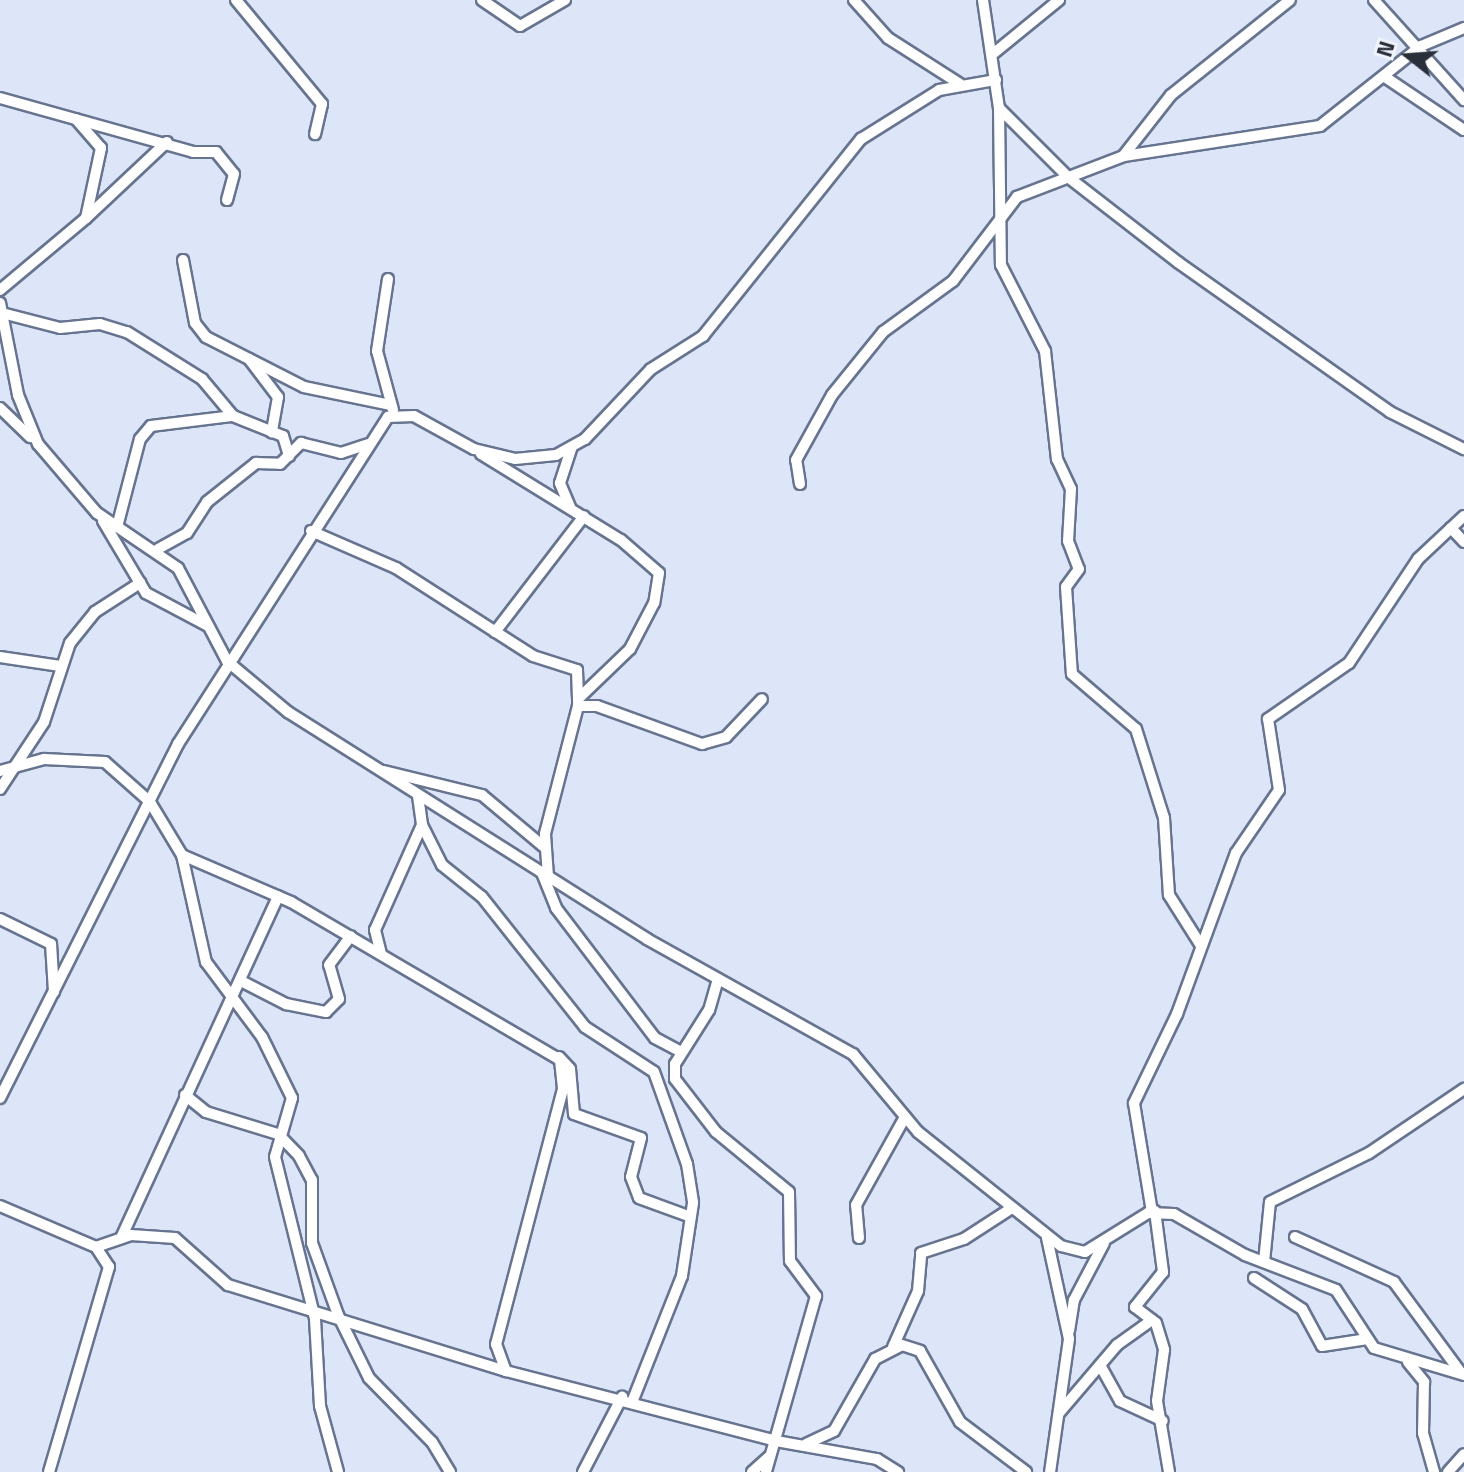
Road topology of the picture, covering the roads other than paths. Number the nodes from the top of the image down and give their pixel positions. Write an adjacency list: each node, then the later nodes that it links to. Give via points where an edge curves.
1 (236, 0): 20 (street, via 322,104)
2 (482, 0): 3 (street, via 520,26)
3 (565, 0)
4 (854, 0): 14 (street, via 888,38)
5 (983, 0): 11 (street)
6 (1059, 0): 11 (street)
7 (1290, 0): 22 (street, via 1171,95)
8 (1374, 0): 10 (street)
9 (1464, 28): 10 (street)
10 (1421, 46): 12 (street); 16 (street)
11 (994, 53): 13 (street)
12 (1385, 77): 19 (street); 22 (street, via 1320,126)
13 (996, 80): 14 (street); 17 (street)
14 (960, 84): 39 (street, via 903,109 861,139 707,332 644,375)
15 (0, 98): 18 (street)
16 (1464, 100)
17 (999, 108): 23 (street); 25 (street)
18 (71, 115): 21 (street); 26 (street, via 94,132 101,148)
19 (1464, 130)
20 (315, 134)
21 (167, 142): 24 (street, via 221,156 234,174); 26 (street)
22 (1124, 156): 23 (street)
23 (1068, 177): 25 (street, via 1019,196); 41 (street, via 1344,382)
24 (227, 200)
25 (998, 215): 43 (street, via 953,281 883,332 832,395 796,460); 74 (street, via 1003,271 1045,351 1057,459 1071,489 1068,541 1079,568 1066,587 1072,674 1136,729 1164,818 1169,895)
26 (86, 218): 29 (street)
27 (183, 260): 32 (street, via 196,328)
28 (388, 279): 34 (street, via 377,351)
29 (0, 290)
30 (1, 308): 31 (street); 35 (street, via 60,328 100,324 127,332 202,379)
31 (2, 338): 38 (street)
32 (249, 359): 34 (street, via 304,387); 36 (street, via 278,397)
33 (0, 408): 38 (street)
34 (393, 410): 37 (street); 40 (street, via 425,420)
35 (233, 416): 36 (street); 48 (street, via 148,427)
36 (272, 432): 42 (street, via 283,436)
37 (370, 443): 42 (street, via 341,453 301,443); 50 (street)
38 (38, 444): 45 (street)
39 (574, 445): 40 (street, via 528,460); 44 (street, via 560,483)
40 (474, 449): 44 (street)
41 (1464, 449)
42 (289, 456): 52 (street, via 242,471 187,533)
43 (800, 484)
44 (571, 508): 46 (street)
45 (97, 513): 48 (street); 53 (street)
46 (584, 516): 55 (street); 60 (street, via 653,563 659,586 630,649)
47 (1464, 516): 49 (street)
48 (117, 527): 52 (street)
49 (1451, 528): 51 (street); 74 (street, via 1418,559 1349,663 1268,719 1279,790 1236,853)
50 (311, 531): 55 (street, via 396,568); 57 (street)
51 (1464, 542)
52 (158, 549): 54 (street, via 178,568)
53 (140, 583): 54 (street, via 147,594); 58 (street, via 95,612)
54 (208, 626): 57 (street)
55 (495, 632): 60 (street, via 533,656 574,668)
56 (0, 657): 58 (street)
57 (227, 661): 63 (street); 66 (street)
58 (60, 666): 61 (street, via 44,722)
59 (762, 699): 60 (street, via 726,737 702,744)
60 (578, 703): 68 (street)
61 (16, 766): 62 (street); 64 (street); 66 (street, via 98,759)
62 (0, 771)
63 (378, 771): 65 (street); 68 (street, via 471,790)
64 (0, 789)
65 (418, 796): 67 (street); 70 (street)
66 (150, 802): 69 (street); 78 (street)
67 (422, 825): 75 (street, via 375,930); 90 (street, via 442,865 500,918 572,1013 598,1039 654,1072 693,1186)
68 (543, 846): 70 (street)
69 (182, 855): 71 (street); 79 (street, via 206,962)
70 (545, 875): 76 (street); 80 (street, via 556,908 655,1038)
71 (278, 896): 73 (street); 77 (street)
72 (0, 919): 78 (street, via 51,944)
73 (351, 936): 75 (street); 77 (street, via 329,965 339,997 326,1012 286,1004)
74 (1200, 944): 89 (street, via 1134,1103)
75 (381, 954): 81 (street)
76 (718, 979): 80 (street, via 709,1010); 85 (street, via 853,1054)
77 (241, 981): 79 (street)
78 (54, 993): 84 (street)
79 (232, 1002): 83 (street); 86 (street, via 262,1037 292,1098)
80 (681, 1052): 112 (street, via 674,1074 686,1094 716,1132 789,1192 790,1261 815,1288)
81 (551, 1054): 90 (street, via 569,1066 574,1114 641,1138 631,1177 639,1198); 107 (street, via 562,1065 563,1089 496,1344)
82 (1464, 1089): 97 (street, via 1369,1153 1270,1202)
83 (185, 1095): 86 (street, via 206,1112); 92 (street)
84 (0, 1098)
85 (905, 1117): 88 (street); 93 (street, via 856,1205)
86 (278, 1134): 99 (street, via 276,1167); 100 (street, via 310,1174 312,1243)
87 (0, 1206): 96 (street)
88 (1012, 1208): 94 (street); 104 (street, via 964,1239 921,1253 918,1291)
89 (1154, 1212): 95 (street); 97 (street); 101 (street, via 1163,1272 1135,1304)
90 (691, 1217): 109 (street, via 682,1276)
91 (1295, 1237): 108 (street, via 1394,1282)
92 (121, 1238): 96 (street); 99 (street, via 181,1240 228,1285)
93 (859, 1238)
94 (1047, 1238): 95 (street, via 1085,1252); 102 (street, via 1057,1307)
95 (1105, 1240): 102 (street, via 1074,1300)
96 (96, 1247): 116 (street, via 109,1267)
97 (1264, 1262): 103 (street, via 1340,1293)
98 (1254, 1278): 103 (street, via 1302,1309 1322,1346)
99 (312, 1306): 100 (street); 117 (street, via 320,1406)
100 (338, 1315): 107 (street); 118 (street, via 369,1378 432,1442)
101 (1152, 1320): 106 (street); 111 (street, via 1164,1352 1157,1401)
102 (1068, 1333): 110 (street)
103 (1367, 1339): 105 (street)
104 (893, 1347): 113 (street, via 848,1397 834,1431); 123 (street, via 920,1351 951,1412)
105 (1403, 1358): 108 (street); 126 (street, via 1424,1382 1423,1433)
106 (1100, 1365): 110 (street); 111 (street, via 1120,1401)
107 (506, 1371): 109 (street)
108 (1463, 1374)
109 (628, 1398): 112 (street); 119 (street)
110 (1058, 1414): 124 (street)
111 (1163, 1421): 125 (street)
112 (776, 1441): 113 (street); 114 (street)
113 (805, 1445): 122 (street, via 877,1459)
114 (771, 1454): 120 (street); 121 (street)
115 (1464, 1454): 127 (street)
116 (49, 1472)
117 (338, 1472)
118 (450, 1472)
119 (583, 1472)
120 (752, 1472)
121 (766, 1472)
122 (898, 1472)
123 (1026, 1472)
124 (1050, 1472)
125 (1169, 1472)
126 (1434, 1472)
127 (1448, 1472)

